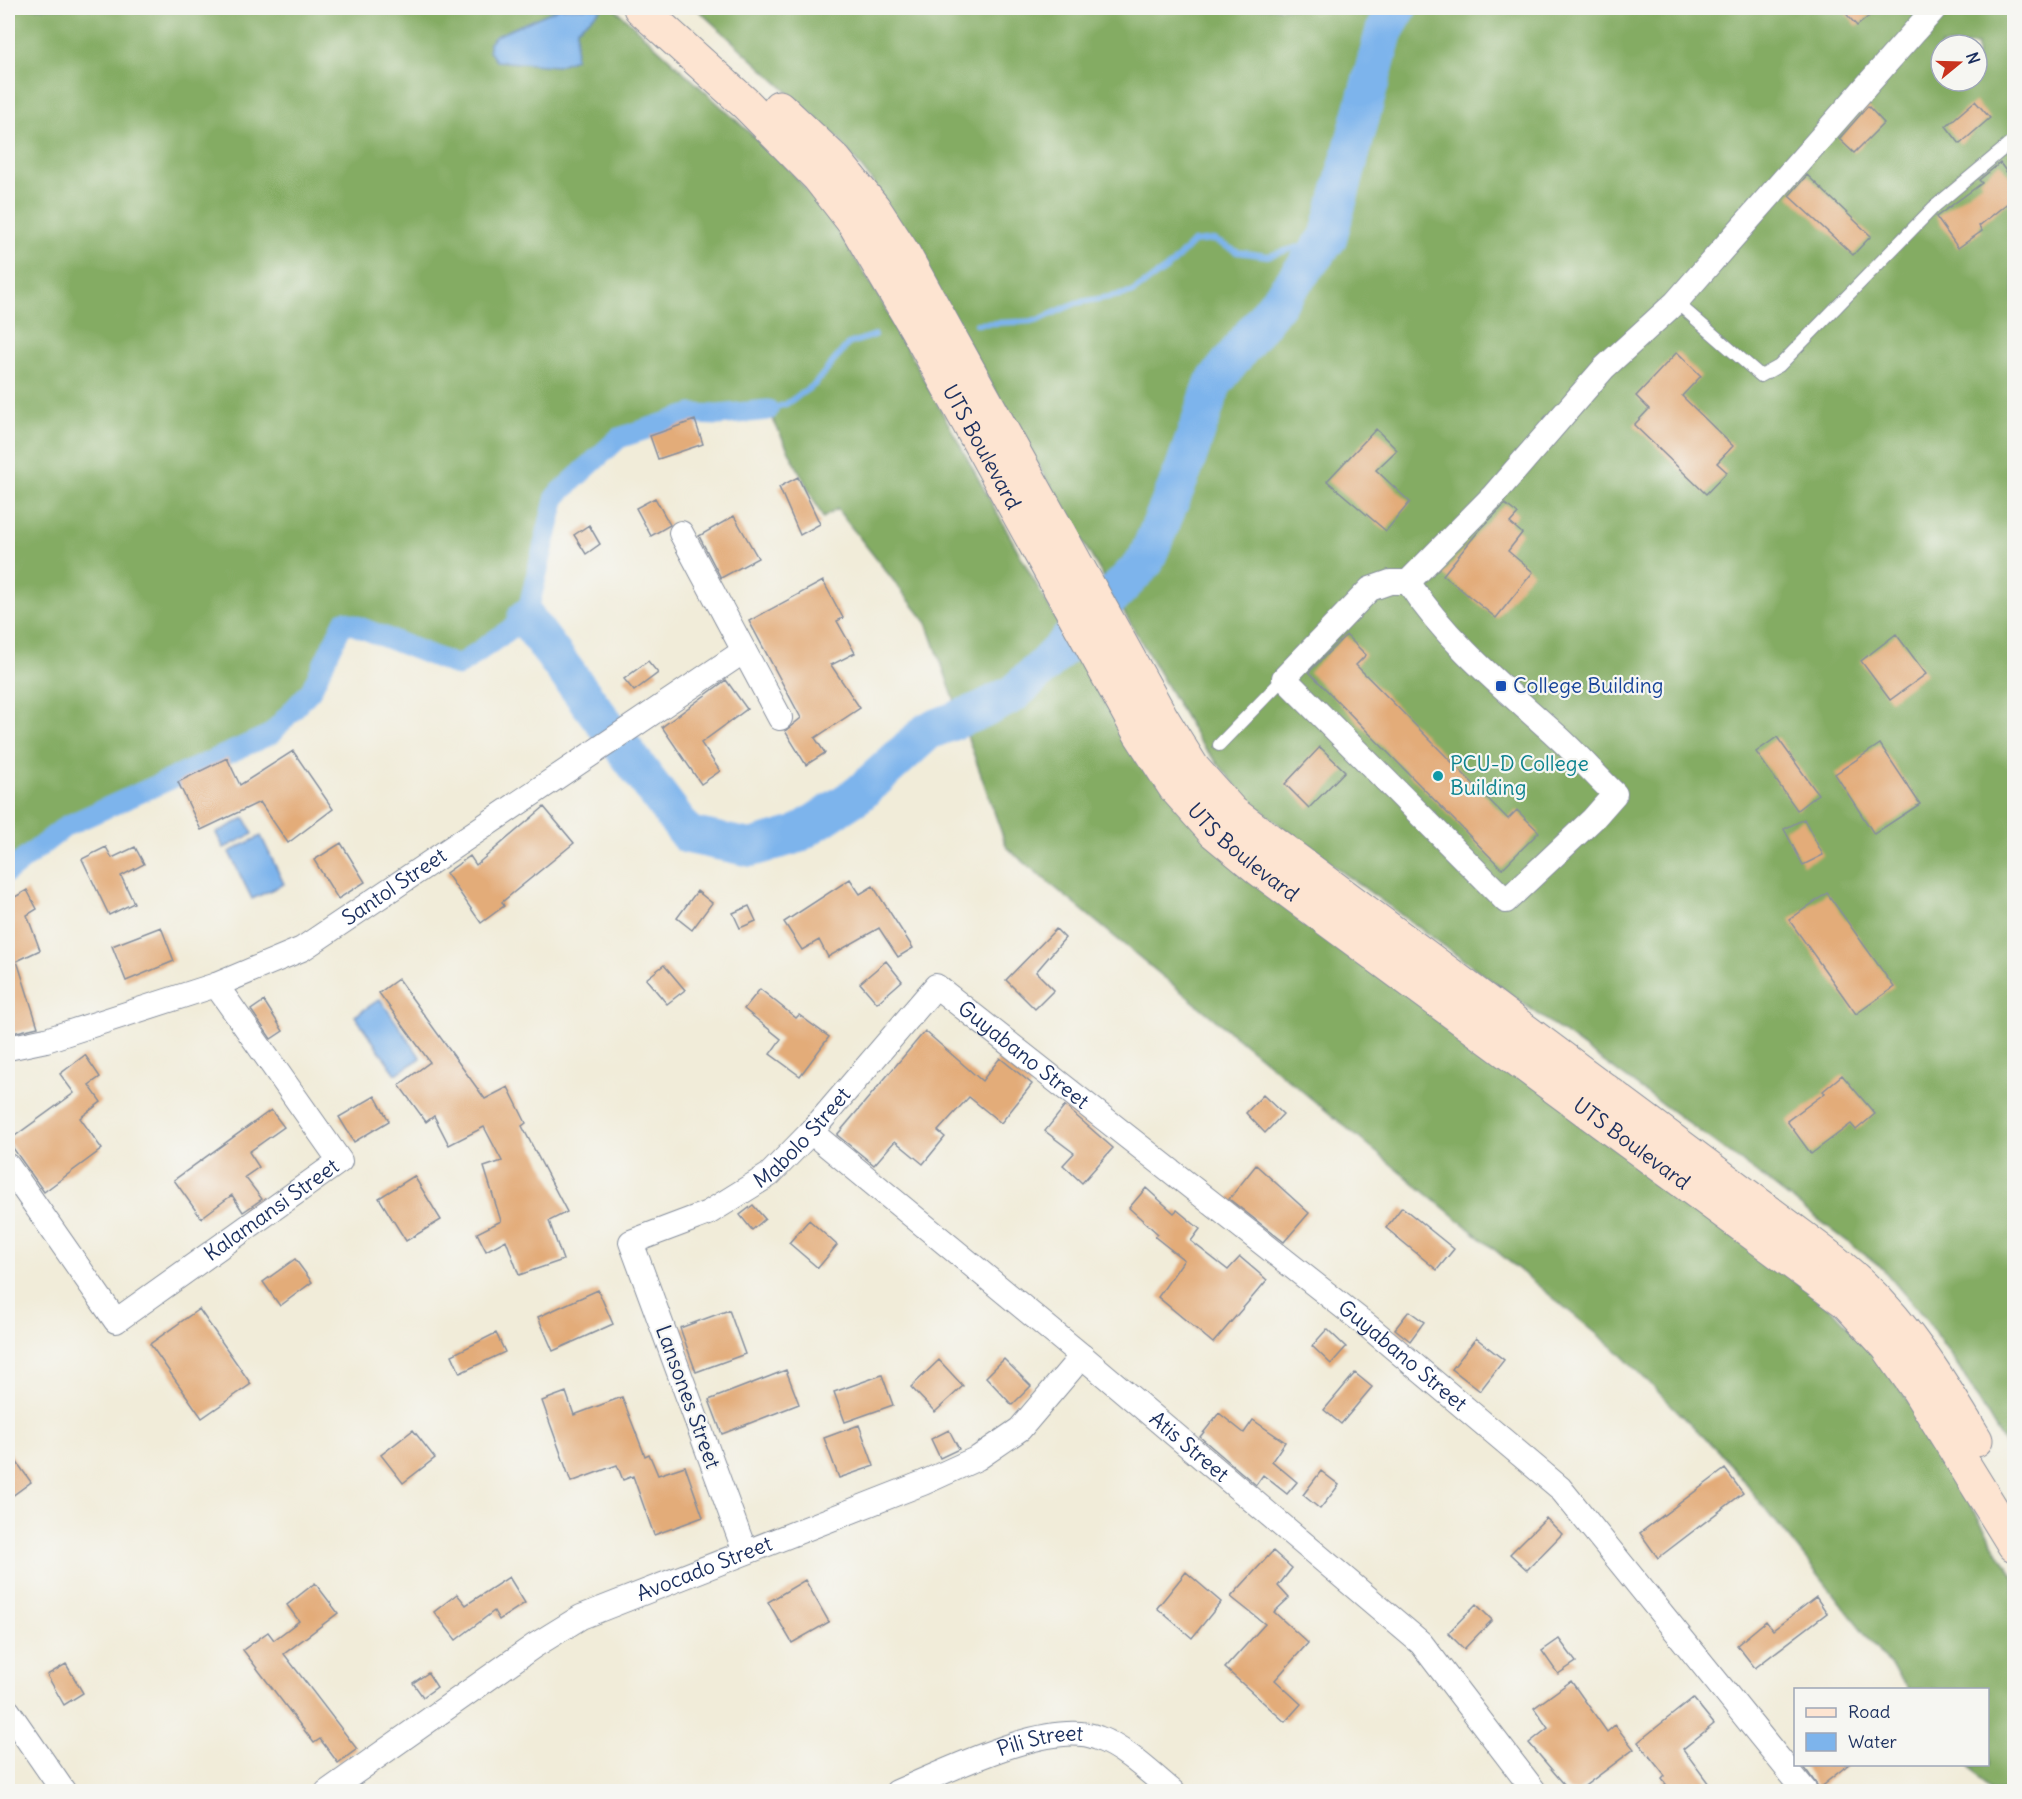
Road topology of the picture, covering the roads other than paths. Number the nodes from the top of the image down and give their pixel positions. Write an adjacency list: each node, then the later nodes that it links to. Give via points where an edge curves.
1 (640, 8): 7 (main road, UTS Boulevard, via 746,104 819,178 854,223)
2 (672, 8): 7 (main road, UTS Boulevard, via 836,161 874,208 904,254)
3 (1935, 8): 5 (street)
4 (2014, 140): 5 (lane, via 1934,207 1779,366 1761,376)
5 (1676, 302): 8 (street, via 1604,368 1492,497)
6 (681, 533): 10 (street)
7 (1062, 568): 9 (main road, UTS Boulevard)
8 (1408, 582): 11 (street, via 1390,582 1370,590); 11 (street, via 1428,612 1615,794 1506,902)
9 (1107, 648): 21 (main road, UTS Boulevard, via 1193,768 1232,812 1816,1246 1863,1286 1938,1377); 22 (main road, UTS Boulevard, via 1140,734 1175,788 1214,832 1260,870 1846,1302 1887,1346 1918,1389)
10 (744, 651): 12 (street); 14 (street, Santol Street, via 302,949)
11 (1284, 678): 13 (lane)
12 (780, 718)
13 (1219, 745)
14 (216, 985): 16 (street, Santol Street, via 46,1040); 18 (street, Kalamansi Street, via 340,1161 116,1321)
15 (936, 986): 17 (street, Mabolo Street); 30 (street, Guyabano Street, via 1369,1327 1560,1488)
16 (8, 1048)
17 (811, 1132): 19 (street, Mabolo Street, via 769,1175 708,1213); 20 (street, Atis Street)
18 (8, 1166)
19 (631, 1242): 23 (street, Lansones Street)
20 (1082, 1356): 23 (street, Avocado Street, via 1020,1429 978,1458); 29 (street, Atis Street, via 1421,1643)
21 (2014, 1503)
22 (2014, 1545)
23 (745, 1552): 26 (street, Avocado Street, via 581,1617)
24 (8, 1711): 25 (street)
25 (64, 1791)
26 (327, 1791)
27 (897, 1791): 28 (street, Pili Street, via 1034,1737 1062,1732 1097,1737 1132,1758)
28 (1173, 1791)
29 (1535, 1791)
30 (1806, 1791)

